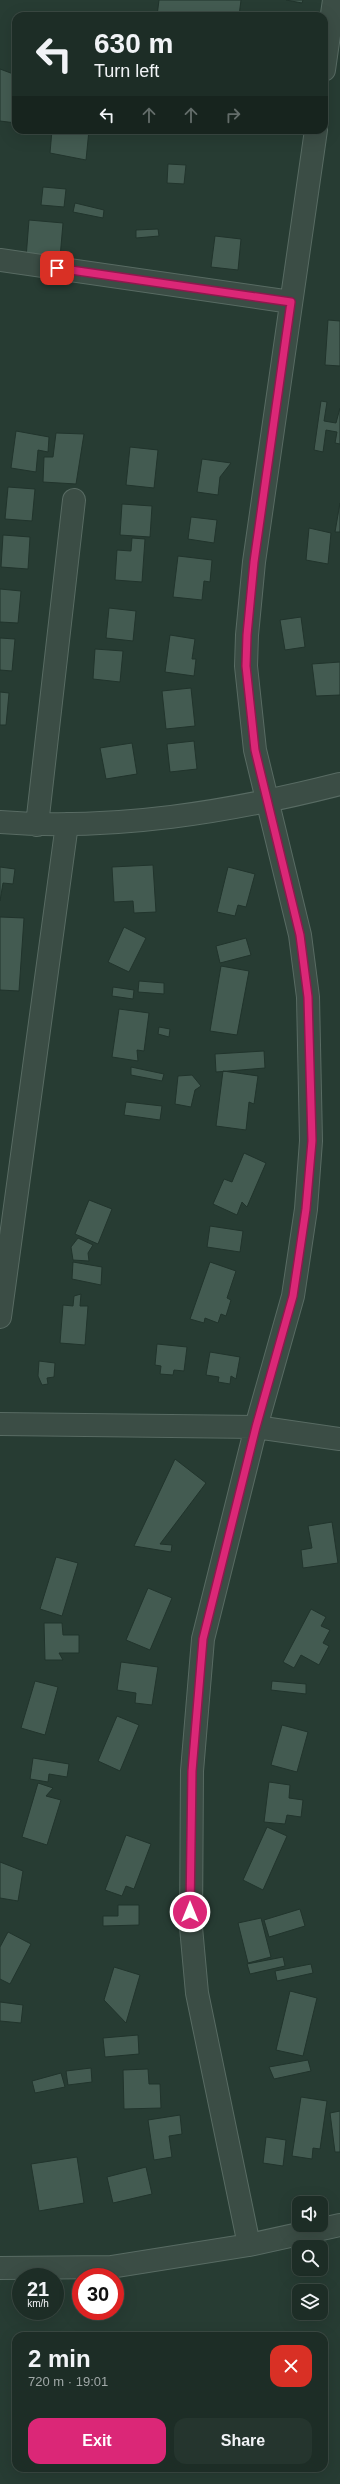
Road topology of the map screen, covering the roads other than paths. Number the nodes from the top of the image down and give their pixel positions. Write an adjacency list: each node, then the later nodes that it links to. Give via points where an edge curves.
1 (334, 0): 2 (street)
2 (328, 42)
3 (315, 134): 5 (street)
4 (0, 260): 5 (street)
5 (291, 302): 8 (street, via 254,562 247,635 246,666 254,743)
6 (74, 500): 11 (street)
7 (340, 784): 8 (street)
8 (267, 802): 10 (street, via 166,818); 14 (street, via 300,935 308,997 312,1141 306,1209 294,1289)
9 (0, 822): 11 (street)
10 (67, 824): 11 (street); 12 (street)
11 (37, 825)
12 (0, 1317)
13 (0, 1424): 14 (street)
14 (256, 1427): 15 (street); 17 (street, via 203,1639 192,1771 190,1852 191,1927 197,1993)
15 (340, 1439)
16 (340, 2225): 17 (street)
17 (249, 2246): 18 (street, via 111,2267)
18 (0, 2268)

